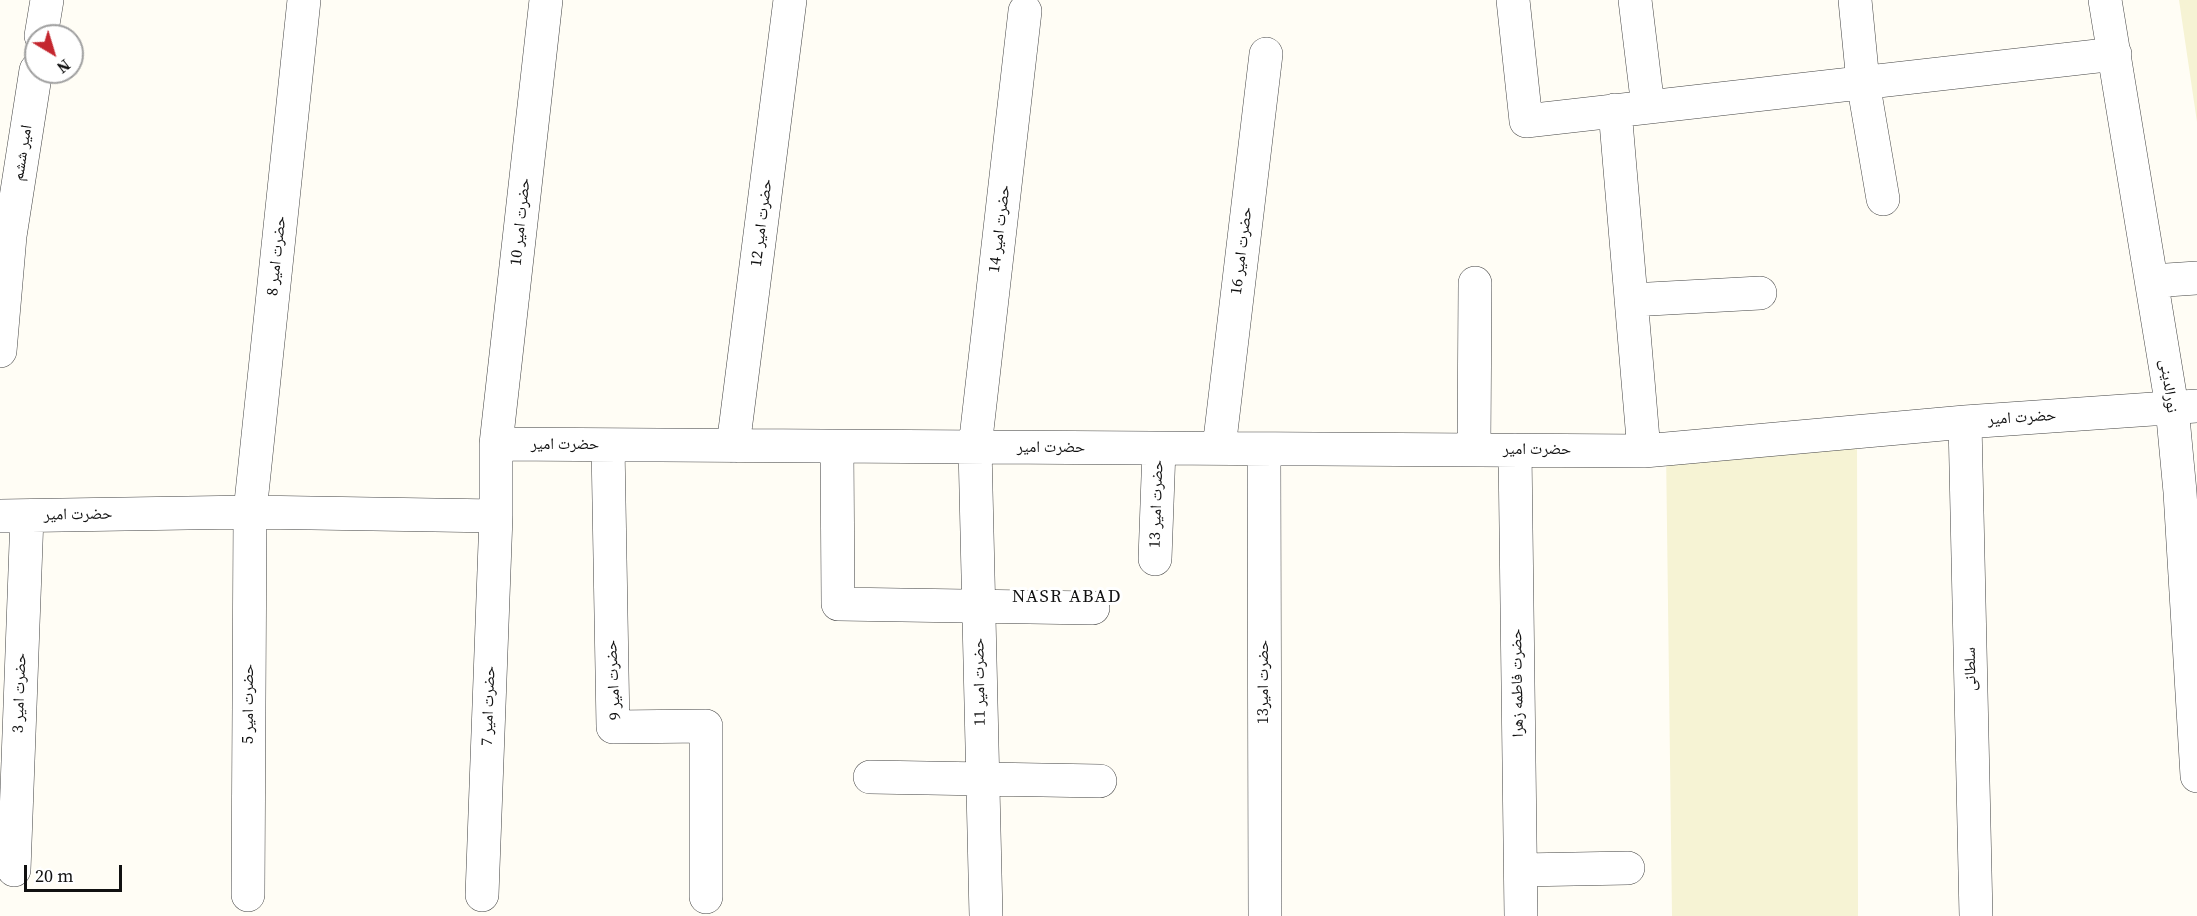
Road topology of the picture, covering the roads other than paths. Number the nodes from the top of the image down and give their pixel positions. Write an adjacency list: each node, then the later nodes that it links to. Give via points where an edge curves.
1 (47, 0): 10 (street)
2 (304, 0): 38 (street, حضرت امیر 8)
3 (546, 0): 27 (street, حضرت امیر 10)
4 (790, 0): 29 (street, حضرت امیر 12)
5 (1514, 0): 16 (street, via 1526,121)
6 (1635, 0): 15 (street)
7 (1855, 0): 13 (street)
8 (2105, 0): 12 (street, نورالدینی)
9 (1025, 11): 31 (street, حضرت امیر 14)
10 (43, 24)
11 (1266, 54): 32 (street, حضرت امیر 16)
12 (2115, 54): 13 (street); 20 (street, نورالدینی)
13 (1863, 82): 15 (street); 17 (street)
14 (33, 84): 18 (street, امیر ششم)
15 (1648, 107): 16 (street)
16 (1615, 110): 23 (street)
17 (1883, 199)
18 (5, 235): 24 (street, امیر ششم)
19 (2197, 279): 20 (street)
20 (2152, 281): 25 (street, نورالدینی)
21 (1475, 283): 35 (street)
22 (1760, 293): 23 (street)
23 (1631, 300): 37 (street)
24 (0, 351)
25 (2185, 407): 26 (street, حضرت امیر); 44 (street, نورالدینی, via 2180,492)
26 (1965, 422): 37 (street, حضرت امیر); 58 (street, سلطانی)
27 (496, 444): 28 (street, حضرت امیر); 40 (street)
28 (608, 445): 29 (street, حضرت امیر); 54 (street, حضرت امیر 9, via 613,727 706,726)
29 (734, 446): 30 (street, حضرت امیر)
30 (837, 447): 31 (street, حضرت امیر); 42 (street, via 838,604)
31 (975, 447): 33 (street, حضرت امیر); 42 (street, حضرت امیر 11)
32 (1219, 448): 33 (street, حضرت امیر); 34 (street, حضرت امیر)
33 (1159, 449): 41 (street, حضرت امیر 13)
34 (1264, 449): 35 (street, حضرت امیر); 56 (street, حضرت امیر13)
35 (1474, 450): 36 (street, حضرت امیر)
36 (1515, 450): 37 (street, حضرت امیر); 51 (street, حضرت فاطمه زهرا)
37 (1644, 451)
38 (250, 513): 39 (street, حضرت امیر); 40 (street, حضرت امیر); 52 (street, حضرت امیر 5)
39 (13, 516): 50 (street, حضرت امیر 3)
40 (496, 516): 53 (street, حضرت امیر 7)
41 (1155, 560)
42 (978, 605): 43 (street); 47 (street, حضرت امیر 11)
43 (1093, 608)
44 (2193, 640): 45 (street, نورالدینی)
45 (2197, 776)
46 (870, 777): 47 (street)
47 (982, 779): 48 (street); 55 (street, حضرت امیر 11)
48 (1100, 781)
49 (1628, 868): 51 (street)
50 (14, 870)
51 (1521, 870): 57 (street, حضرت فاطمه زهرا)
52 (248, 895)
53 (483, 895)
54 (706, 897)
55 (986, 916)
56 (1265, 916)
57 (1521, 916)
58 (1976, 916)

